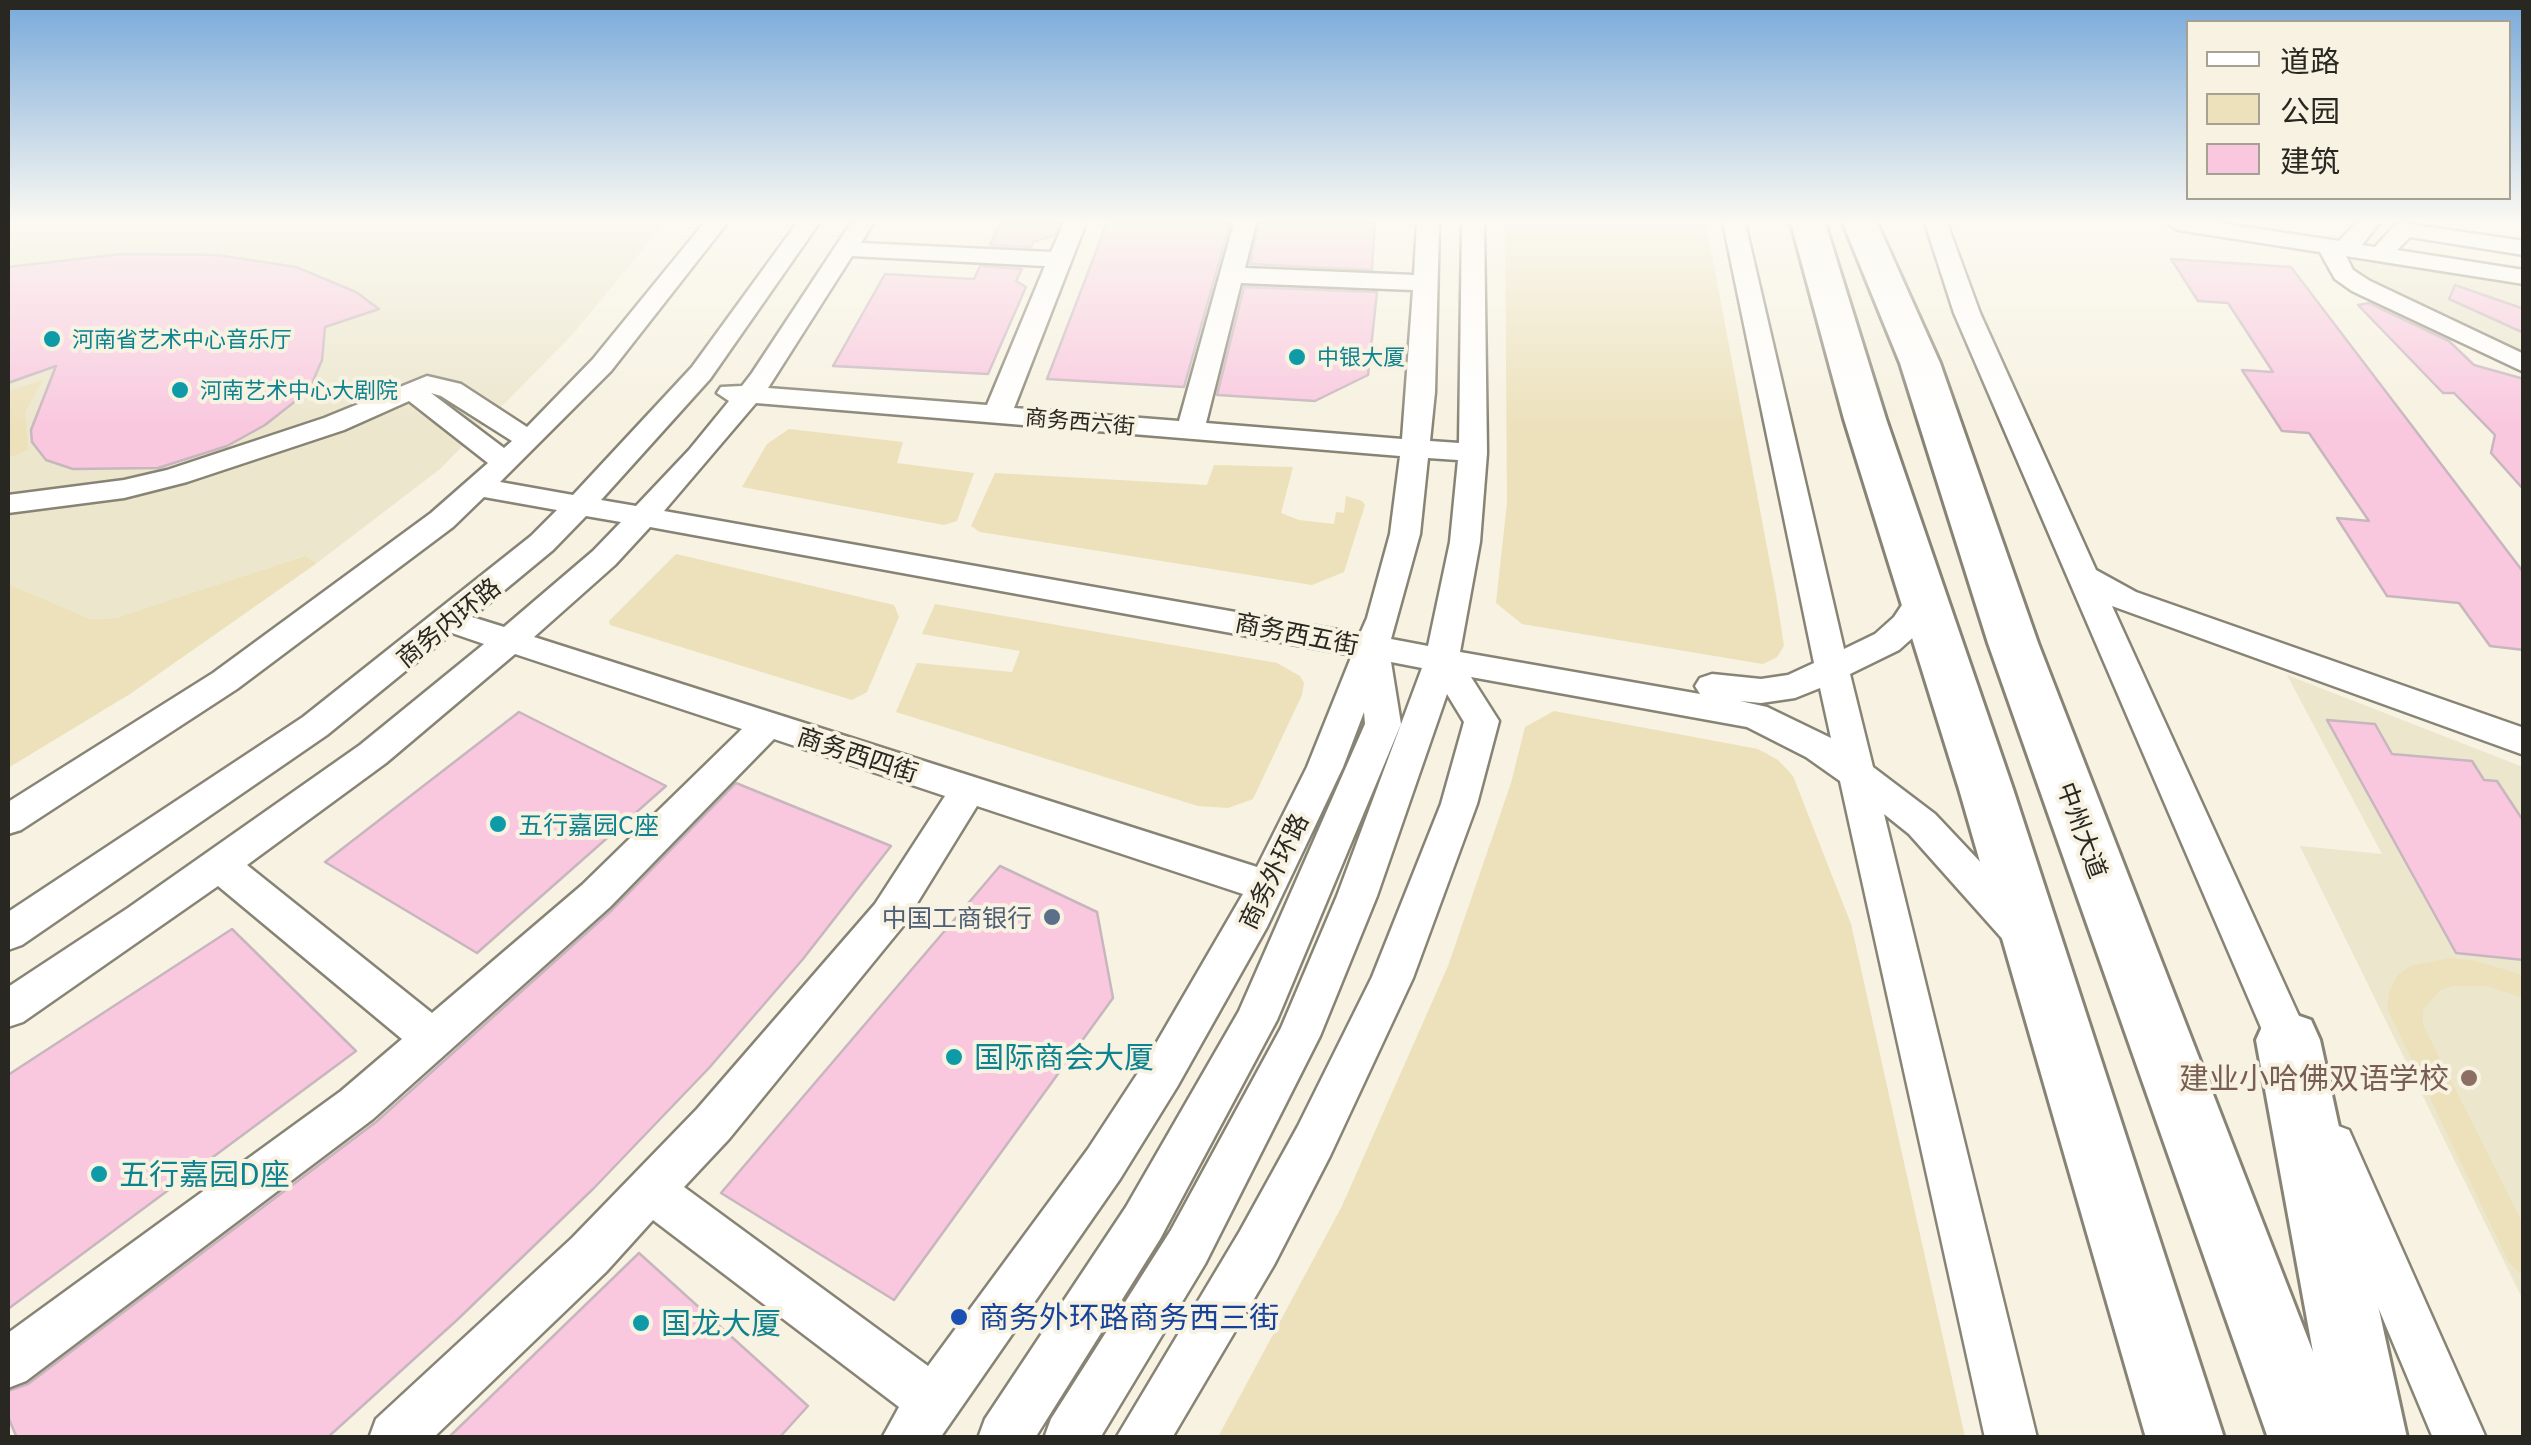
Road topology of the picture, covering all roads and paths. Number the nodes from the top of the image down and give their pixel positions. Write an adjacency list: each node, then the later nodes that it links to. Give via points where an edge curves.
1 (661, 290): 19 (street, via 602,365)
2 (758, 290): 15 (street, 商务内环路)
3 (818, 290): 16 (street)
4 (1048, 290): 17 (street)
5 (1227, 290): 18 (street)
6 (1424, 290): 20 (street, 商务外环路)
7 (1473, 290): 21 (street)
8 (1749, 290): 32 (street)
9 (1850, 290): 27 (highway, 中州大道)
10 (1875, 290): 55 (highway, 中州大道, via 1920,363 2013,643)
11 (1960, 290): 26 (street)
12 (2370, 290): 13 (street)
13 (2524, 364)
14 (420, 387): 19 (street, via 451,390); 22 (street, via 426,404); 24 (street, via 334,424 177,476)
15 (687, 389): 16 (street, 商务西六街); 23 (street, 商务内环路)
16 (749, 394): 17 (street, 商务西六街); 25 (street)
17 (997, 414): 18 (street, 商务西六街)
18 (1190, 430): 20 (street, 商务西六街)
19 (528, 440): 22 (street)
20 (1417, 449): 21 (street, 商务西六街); 29 (street, 商务外环路, via 1405,534)
21 (1473, 453): 31 (street, via 1465,542)
22 (492, 474): 23 (street, 商务西五街); 38 (street, via 272,649)
23 (588, 498): 25 (street, 商务西五街); 28 (street, 商务内环路)
24 (8, 504)
25 (650, 509): 29 (street, 商务西五街); 30 (street)
26 (2084, 577): 34 (street, via 2130,587); 35 (street, via 2125,598); 45 (street)
27 (1923, 597): 32 (street, 商务西五街, via 1886,642); 42 (highway, 中州大道)
28 (450, 621): 30 (street, 商务西四街); 41 (street, 商务内环路, via 251,772)
29 (1376, 638): 31 (street, 商务西五街); 40 (street, 商务外环路, via 1325,768); 50 (street, via 1383,724 1256,1020 1143,1224)
30 (511, 640): 33 (street, 商务西四街); 39 (street, via 373,754)
31 (1444, 650): 32 (street, 商务西五街, via 1735,690 1795,686); 36 (street, 商务西五街, via 1755,716); 51 (street, via 1357,896 1299,1036 1188,1247); 52 (street, via 1482,721 1459,804 1392,978 1314,1141)
32 (1832, 668): 36 (street)
33 (768, 724): 37 (street, 商务西四街); 44 (street, via 653,842)
34 (2524, 726)
35 (2524, 742)
36 (1857, 774): 42 (street, 商务西五街, via 1922,824); 53 (street)
37 (968, 790): 40 (street, 商务西四街); 46 (street, via 890,916)
38 (8, 820)
39 (220, 866): 43 (street); 44 (street)
40 (1266, 886): 48 (street, 商务外环路, via 1104,1164)
41 (8, 933)
42 (2034, 947): 54 (highway, 中州大道)
43 (8, 1010)
44 (434, 1040): 47 (street, via 278,1166)
45 (2288, 1040): 56 (highway); 57 (street)
46 (650, 1190): 48 (street); 49 (street)
47 (8, 1363)
48 (920, 1420)
49 (394, 1438)
50 (1004, 1438)
51 (1070, 1438)
52 (1142, 1438)
53 (2011, 1438)
54 (2185, 1438)
55 (2307, 1438)
56 (2368, 1438)
57 (2460, 1438)

